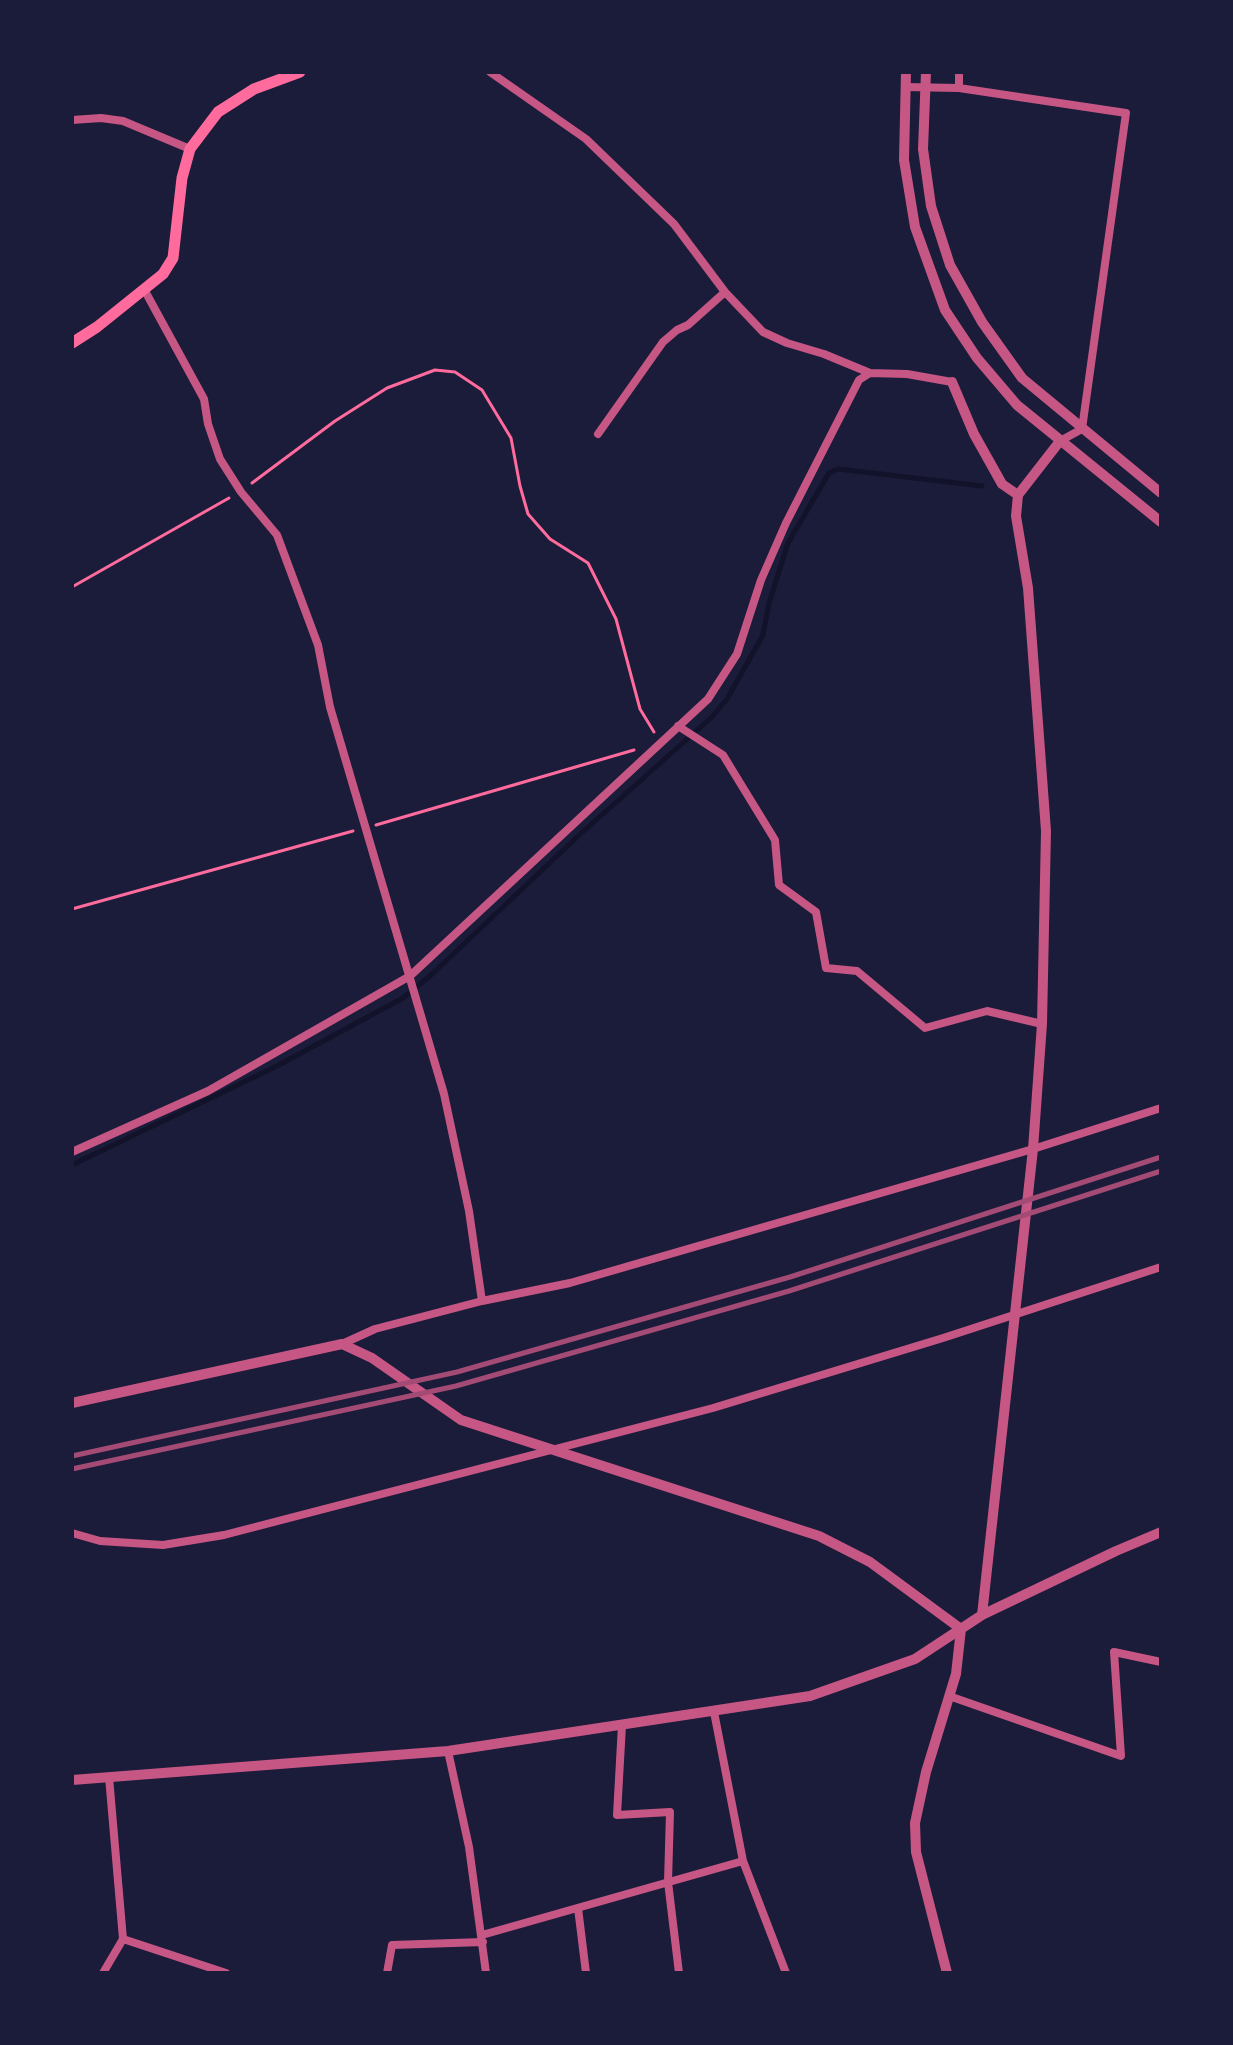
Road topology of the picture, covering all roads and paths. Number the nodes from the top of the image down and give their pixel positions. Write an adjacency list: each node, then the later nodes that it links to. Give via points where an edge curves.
1 (300, 72): 10 (main road, via 254,89 218,112)
2 (490, 72): 12 (street, via 586,139 674,224)
3 (906, 72): 7 (street)
4 (926, 72): 6 (street)
5 (959, 72): 8 (street)
6 (926, 86): 7 (street); 8 (street); 16 (street, via 923,149 931,206 950,265 1022,378)
7 (905, 87): 18 (street, via 904,160 915,227 945,310 1017,405)
8 (959, 88): 16 (street, via 1126,113)
9 (72, 120): 10 (street, via 123,121)
10 (190, 149): 11 (main road, via 173,258)
11 (145, 291): 13 (main road); 19 (street, via 204,399 220,459)
12 (725, 292): 14 (street, via 763,332); 17 (street, via 663,342)
13 (72, 343)
14 (870, 373): 15 (street); 24 (street, via 859,380 786,523 737,654 708,699)
15 (952, 382): 21 (street, via 1002,484)
16 (1082, 429): 18 (street); 20 (street)
17 (598, 434)
18 (1060, 441): 21 (street); 22 (street)
19 (241, 492): 23 (path); 25 (path, via 387,388 435,370 455,372 482,390 511,438 528,514 550,539 588,563 616,619 640,709); 26 (street, via 277,535 298,589)
20 (1161, 493)
21 (1018, 495): 29 (street, via 1046,831)
22 (1161, 522)
23 (72, 587)
24 (678, 726): 25 (street); 29 (street, via 723,755 775,840 779,885 816,912 826,968 857,971 925,1028 987,1011)
25 (660, 743): 26 (path); 28 (street)
26 (366, 828): 27 (path); 28 (street)
27 (72, 909)
28 (410, 976): 32 (street, via 208,1091); 34 (street, via 444,1094)
29 (1042, 1024): 31 (street)
30 (1161, 1108): 31 (street)
31 (1033, 1149): 34 (street, via 570,1283); 35 (street)
32 (72, 1152)
33 (1161, 1267): 35 (street)
34 (482, 1301): 36 (street, via 375,1329)
35 (1013, 1314): 38 (street, via 713,1408); 41 (street)
36 (342, 1344): 37 (street); 38 (street, via 372,1358 461,1420)
37 (72, 1403)
38 (556, 1450): 40 (street, via 224,1535 163,1545 100,1541); 42 (street, via 819,1536 870,1562)
39 (1161, 1532): 41 (street)
40 (72, 1533)
41 (982, 1615): 42 (street)
42 (961, 1629): 44 (street); 45 (street, via 915,1659 810,1696)
43 (1161, 1662): 44 (street, via 1114,1652 1121,1756)
44 (949, 1696): 62 (street, via 915,1823 916,1852)
45 (714, 1712): 46 (street); 50 (street)
46 (622, 1725): 47 (street); 51 (street, via 617,1815 670,1812)
47 (448, 1751): 48 (street); 53 (street)
48 (109, 1777): 49 (street); 54 (street)
49 (72, 1780)
50 (743, 1861): 51 (street); 61 (street)
51 (668, 1882): 52 (street); 60 (street)
52 (578, 1908): 53 (street); 59 (street)
53 (483, 1938): 57 (street, via 392,1945); 58 (street)
54 (123, 1939): 55 (street); 56 (street)
55 (103, 1973)
56 (226, 1973)
57 (387, 1973)
58 (486, 1973)
59 (586, 1973)
60 (679, 1973)
61 (786, 1973)
62 (947, 1973)

